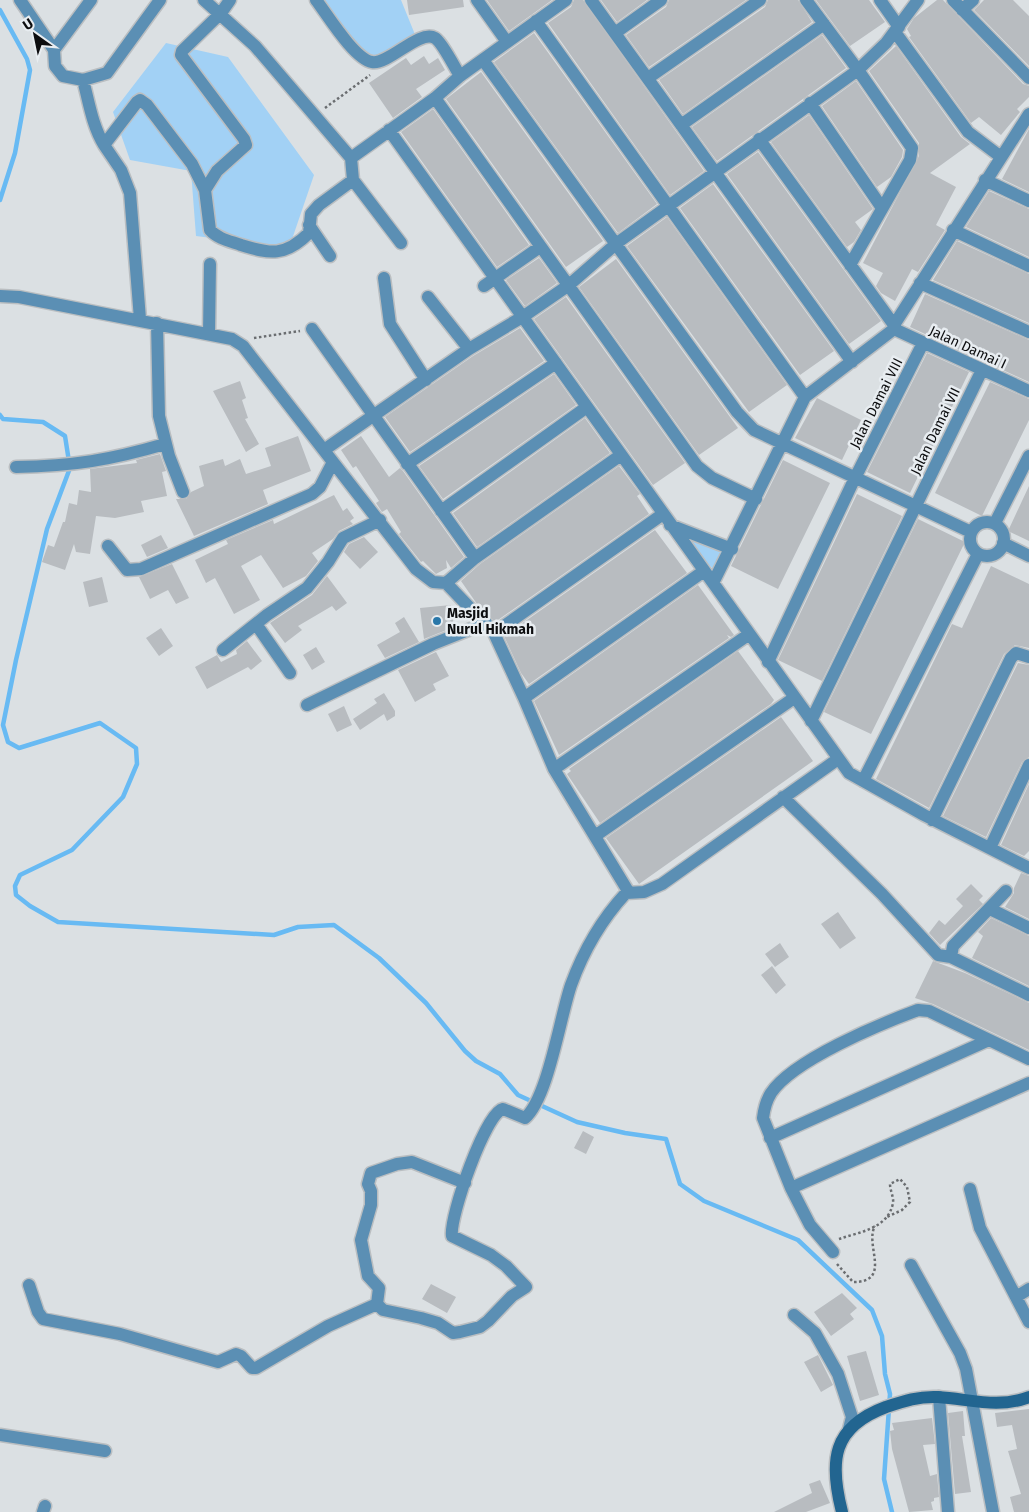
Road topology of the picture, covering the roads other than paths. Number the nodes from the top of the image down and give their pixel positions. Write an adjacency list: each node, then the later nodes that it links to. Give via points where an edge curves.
1 (20, 0): 24 (street)
2 (91, 0): 24 (street)
3 (160, 0): 30 (street, via 107,73)
4 (204, 0): 18 (street)
5 (230, 0): 18 (street)
6 (316, 0): 27 (street, via 353,49 364,58 380,61 422,38 432,37 438,41)
7 (477, 0): 23 (street)
8 (566, 0): 19 (street)
9 (591, 0): 22 (street)
10 (661, 0): 22 (street)
11 (760, 0): 28 (street)
12 (806, 0): 20 (street)
13 (880, 0): 21 (street)
14 (918, 0): 21 (street)
15 (952, 0): 17 (street)
16 (973, 0): 17 (street)
17 (962, 10): 29 (street)
18 (221, 13): 40 (street, via 255,46); 44 (street, via 182,50 181,56 246,145 217,171)
19 (536, 21): 23 (street); 46 (street)
20 (824, 24): 26 (street); 34 (street)
21 (897, 29): 26 (street); 39 (street, via 968,132)
22 (615, 33): 28 (street)
23 (507, 42): 25 (street)
24 (54, 50): 30 (street, via 55,66 63,76)
25 (483, 60): 27 (street); 51 (street)
26 (858, 70): 32 (street); 47 (street, via 912,148 910,160)
27 (460, 76): 31 (street)
28 (648, 78): 34 (street)
29 (1029, 78)
30 (83, 80): 38 (street, via 94,125)
31 (435, 98): 36 (street); 52 (street)
32 (810, 103): 37 (street); 47 (street)
33 (1029, 114): 35 (street)
34 (681, 125): 41 (street)
35 (1026, 127): 39 (street)
36 (389, 130): 40 (street); 57 (street)
37 (760, 139): 41 (street); 55 (street)
38 (104, 145): 44 (street, via 137,102 144,102 192,164); 65 (street, via 121,170 130,194)
39 (1001, 157): 43 (street)
40 (351, 158): 42 (street)
41 (715, 171): 46 (street); 73 (street)
42 (353, 180): 48 (street, via 319,204 309,218); 50 (street)
43 (985, 180): 45 (street); 49 (street)
44 (205, 190): 48 (street, via 210,230 223,239 263,252 278,252 309,233)
45 (1029, 201)
46 (667, 206): 51 (street); 78 (street)
47 (882, 208): 55 (street)
48 (309, 225): 53 (street)
49 (953, 230): 56 (street); 59 (street)
50 (401, 243)
51 (617, 243): 60 (street); 82 (street, via 737,412 754,430)
52 (540, 247): 57 (street); 60 (street)
53 (330, 256)
54 (210, 264): 70 (street)
55 (850, 265): 67 (street)
56 (1029, 266)
57 (496, 277): 61 (street); 64 (street)
58 (384, 278): 76 (street, via 390,324)
59 (920, 283): 67 (street); 69 (street)
60 (569, 285): 64 (street); 92 (street, via 697,466 712,478)
61 (484, 286)
62 (0, 296): 65 (street, via 19,296)
63 (428, 297): 72 (street)
64 (524, 316): 72 (street); 74 (street)
65 (140, 319): 66 (street)
66 (157, 323): 70 (street); 81 (street, via 157,402)
67 (894, 327): 71 (street, Jalan Damai I); 73 (street)
68 (312, 329): 80 (street)
69 (1029, 332)
70 (209, 334): 83 (street, via 238,341)
71 (923, 343): 75 (street, Jalan Damai I); 90 (street, Jalan Damai VIII)
72 (469, 350): 76 (street)
73 (852, 362): 78 (street)
74 (556, 363): 79 (street); 87 (street)
75 (982, 370): 77 (street, Jalan Damai I); 93 (street, Jalan Damai VII)
76 (426, 380): 80 (street)
77 (1029, 391)
78 (805, 397): 82 (street)
79 (587, 406): 84 (street); 94 (street)
80 (373, 417): 83 (street); 87 (street)
81 (165, 444): 88 (street, via 89,463); 91 (street)
82 (783, 444): 90 (street); 92 (street)
83 (324, 450): 86 (street)
84 (621, 455): 95 (street); 105 (street)
85 (1029, 456): 89 (street)
86 (333, 462): 96 (street); 101 (street, via 320,487 312,494 141,569 127,570)
87 (407, 464): 94 (street)
88 (16, 467)
89 (1026, 471): 97 (street)
90 (856, 477): 93 (street); 115 (street, Jalan Damai VIII)
91 (183, 492)
92 (756, 499): 102 (street)
93 (916, 506): 99 (street); 120 (street, Jalan Damai VII)
94 (441, 511): 105 (street)
95 (662, 514): 98 (street); 111 (street)
96 (380, 520): 107 (street, via 422,575 433,582); 110 (street, via 343,538 307,588)
97 (995, 523): 99 (street, via 978,524); 100 (street, via 1003,532)
98 (670, 525): 102 (street); 106 (street)
99 (971, 532): 103 (street, via 971,547)
100 (1003, 543): 103 (street, via 993,554); 104 (street)
101 (108, 546)
102 (732, 549): 108 (street)
103 (978, 554): 124 (street)
104 (1029, 556)
105 (476, 558): 107 (street)
106 (704, 571): 108 (street); 117 (street)
107 (446, 583): 109 (street)
108 (713, 584): 112 (street)
109 (486, 623): 111 (street); 119 (street, via 433,644)
110 (256, 624): 113 (street); 116 (street)
111 (494, 634): 117 (street)
112 (748, 635): 115 (street); 123 (street)
113 (223, 650)
114 (1029, 657): 126 (street, via 1020,652 1011,658)
115 (768, 662): 118 (street)
116 (290, 672)
117 (524, 698): 123 (street)
118 (794, 698): 120 (street); 127 (street)
119 (307, 705)
120 (811, 722): 121 (street)
121 (838, 759): 124 (street, via 849,773); 125 (street)
122 (1029, 765): 128 (street)
123 (554, 769): 127 (street)
124 (863, 781): 126 (street)
125 (783, 797): 131 (street, via 662,884 644,892); 134 (street, via 882,894 930,948 938,955)
126 (932, 820): 128 (street)
127 (595, 836): 131 (street)
128 (990, 848): 129 (street)
129 (1029, 868)
130 (1006, 890): 132 (street)
131 (628, 892): 140 (street, via 606,918 580,963 539,1098 523,1118 506,1110 497,1112)
132 (990, 909): 133 (street); 134 (street, via 953,946)
133 (1029, 928)
134 (951, 957): 135 (street)
135 (1029, 995)
136 (989, 1040): 137 (street); 139 (street); 139 (street, via 924,1009 866,1032 815,1058 778,1084 764,1108 763,1118)
137 (1029, 1059)
138 (1029, 1083): 141 (street)
139 (770, 1138): 141 (street)
140 (465, 1183): 148 (street, via 412,1162 371,1173 368,1179 371,1205 361,1240 368,1276 379,1288); 148 (street, via 455,1213 452,1236 491,1255 526,1287 512,1296 488,1321 454,1333 438,1323 383,1310)
141 (791, 1188): 143 (street, via 810,1225)
142 (970, 1189): 147 (street, via 980,1228)
143 (833, 1252)
144 (911, 1265): 153 (street, via 960,1353)
145 (29, 1285): 148 (street, via 38,1312 44,1319 120,1334 218,1362 236,1354 252,1368 328,1326)
146 (1029, 1289): 147 (street)
147 (1016, 1297): 150 (street)
148 (377, 1304)
149 (794, 1316): 154 (street, via 814,1333 834,1367 852,1417)
150 (1029, 1322)
151 (939, 1397): 153 (street); 154 (street, via 904,1401 869,1414); 158 (street)
152 (1029, 1397): 153 (street, via 1004,1403)
153 (974, 1402): 159 (street)
154 (849, 1428): 157 (street, via 836,1458 836,1484)
155 (0, 1435): 156 (street)
156 (105, 1451)
157 (842, 1512)
158 (948, 1512)
159 (993, 1512)

